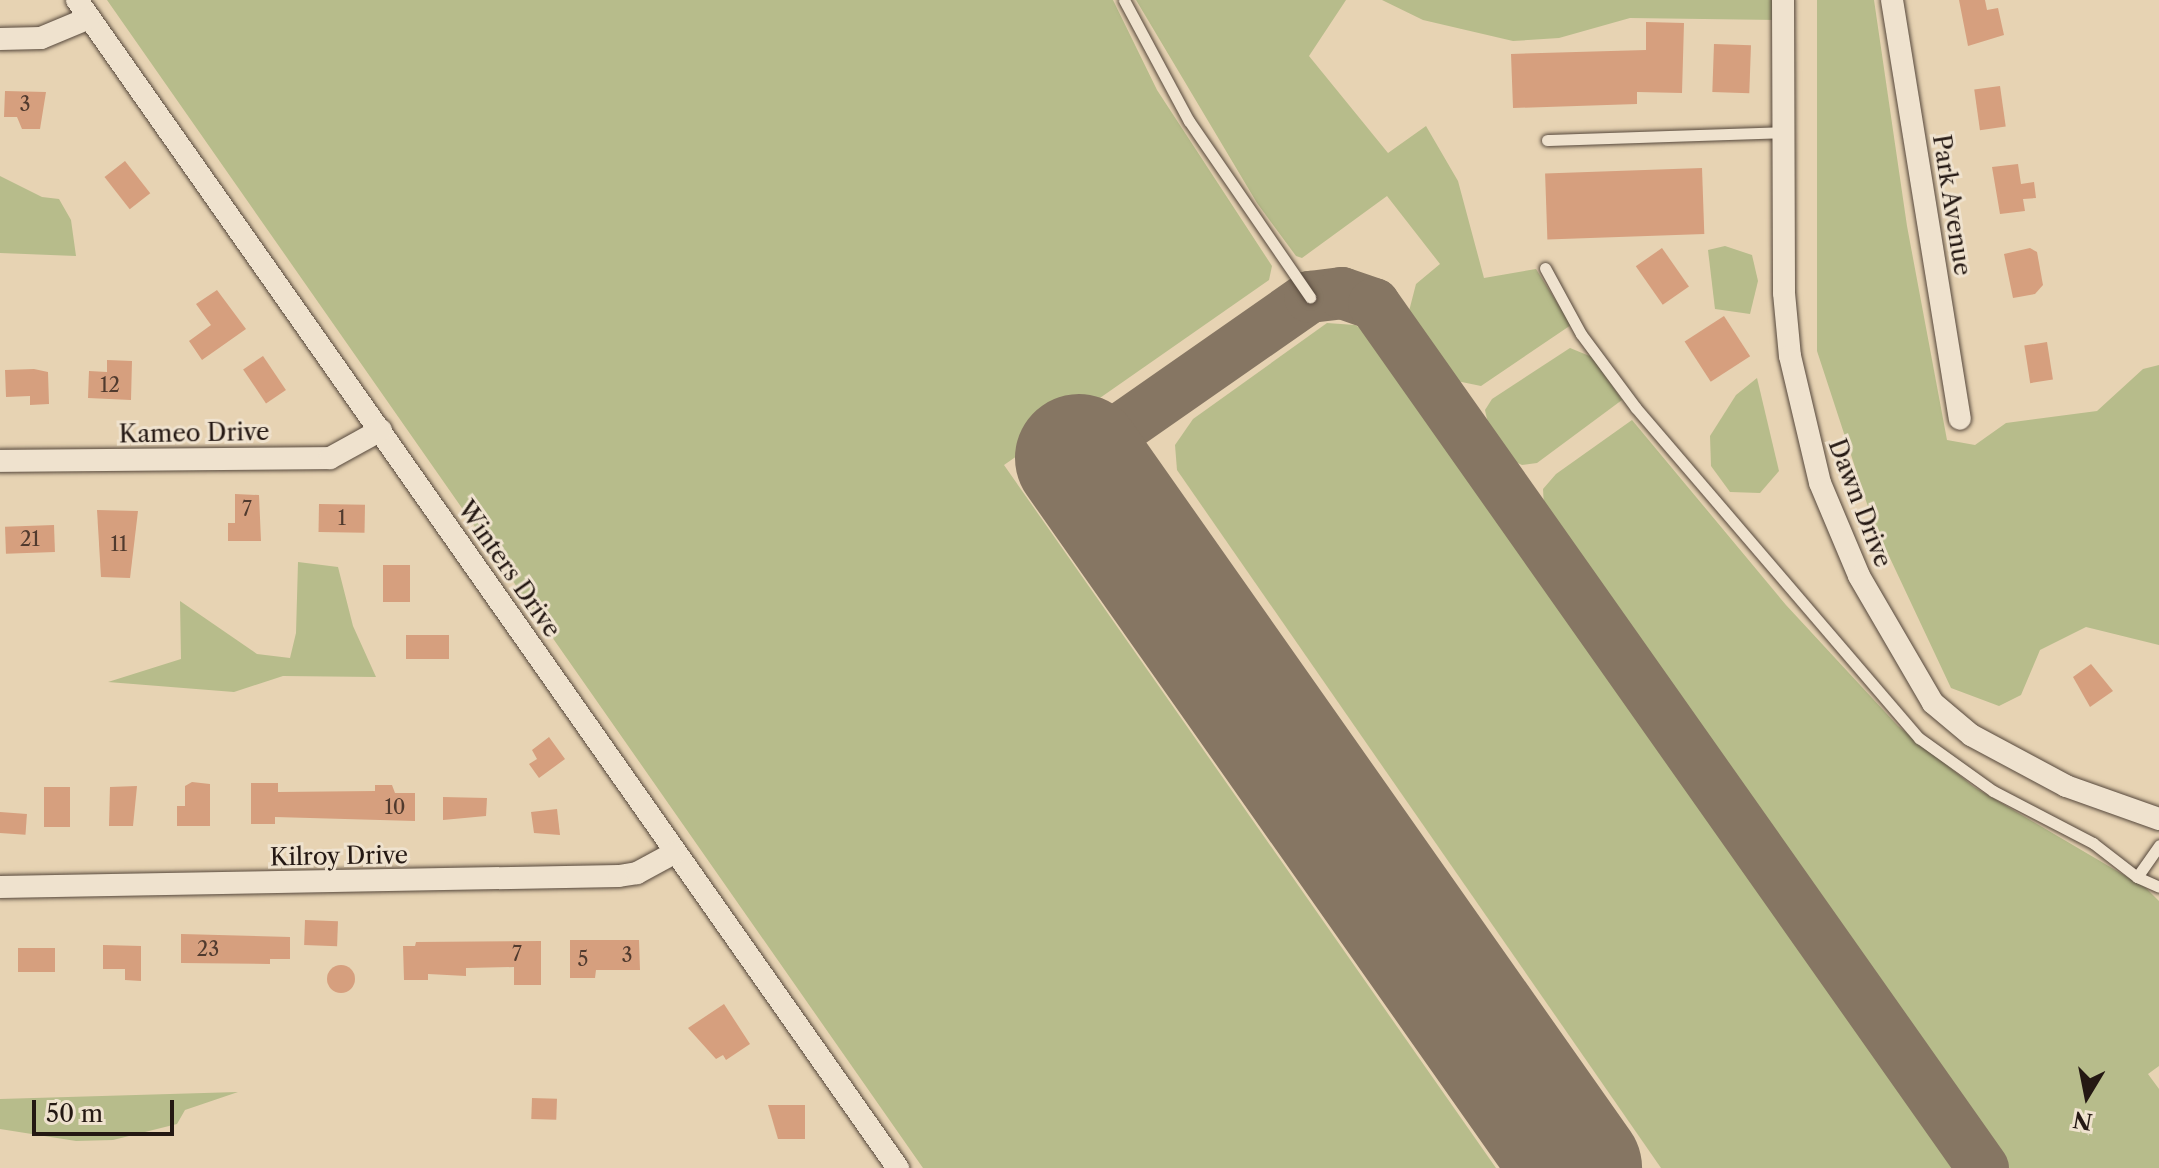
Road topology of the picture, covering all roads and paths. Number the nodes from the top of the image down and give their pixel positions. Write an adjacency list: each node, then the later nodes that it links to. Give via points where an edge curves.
1 (1124, 0): 9 (lane, via 1189,121)
2 (1783, 0): 6 (street, Dawn Drive)
3 (1892, 0): 10 (street, Park Avenue)
4 (83, 9): 5 (street, via 41,38); 11 (street, Winters Drive)
5 (0, 39)
6 (1783, 132): 7 (lane); 13 (street, Dawn Drive, via 1784,293 1806,432 1829,509 1897,647 1933,703 1971,735 2066,786)
7 (1547, 140)
8 (1545, 268): 16 (lane, via 1581,334 1636,408 1919,738 1993,791 2093,843)
9 (1310, 297)
10 (1960, 419)
11 (381, 430): 12 (street, Kameo Drive, via 330,458); 15 (street, Winters Drive)
12 (0, 461)
13 (2159, 819)
14 (2159, 845): 16 (lane)
15 (674, 853): 17 (street, Kilroy Drive, via 637,873 619,876); 19 (street, Winters Drive)
16 (2137, 877): 18 (lane)
17 (0, 887)
18 (2159, 887)
19 (898, 1168)

